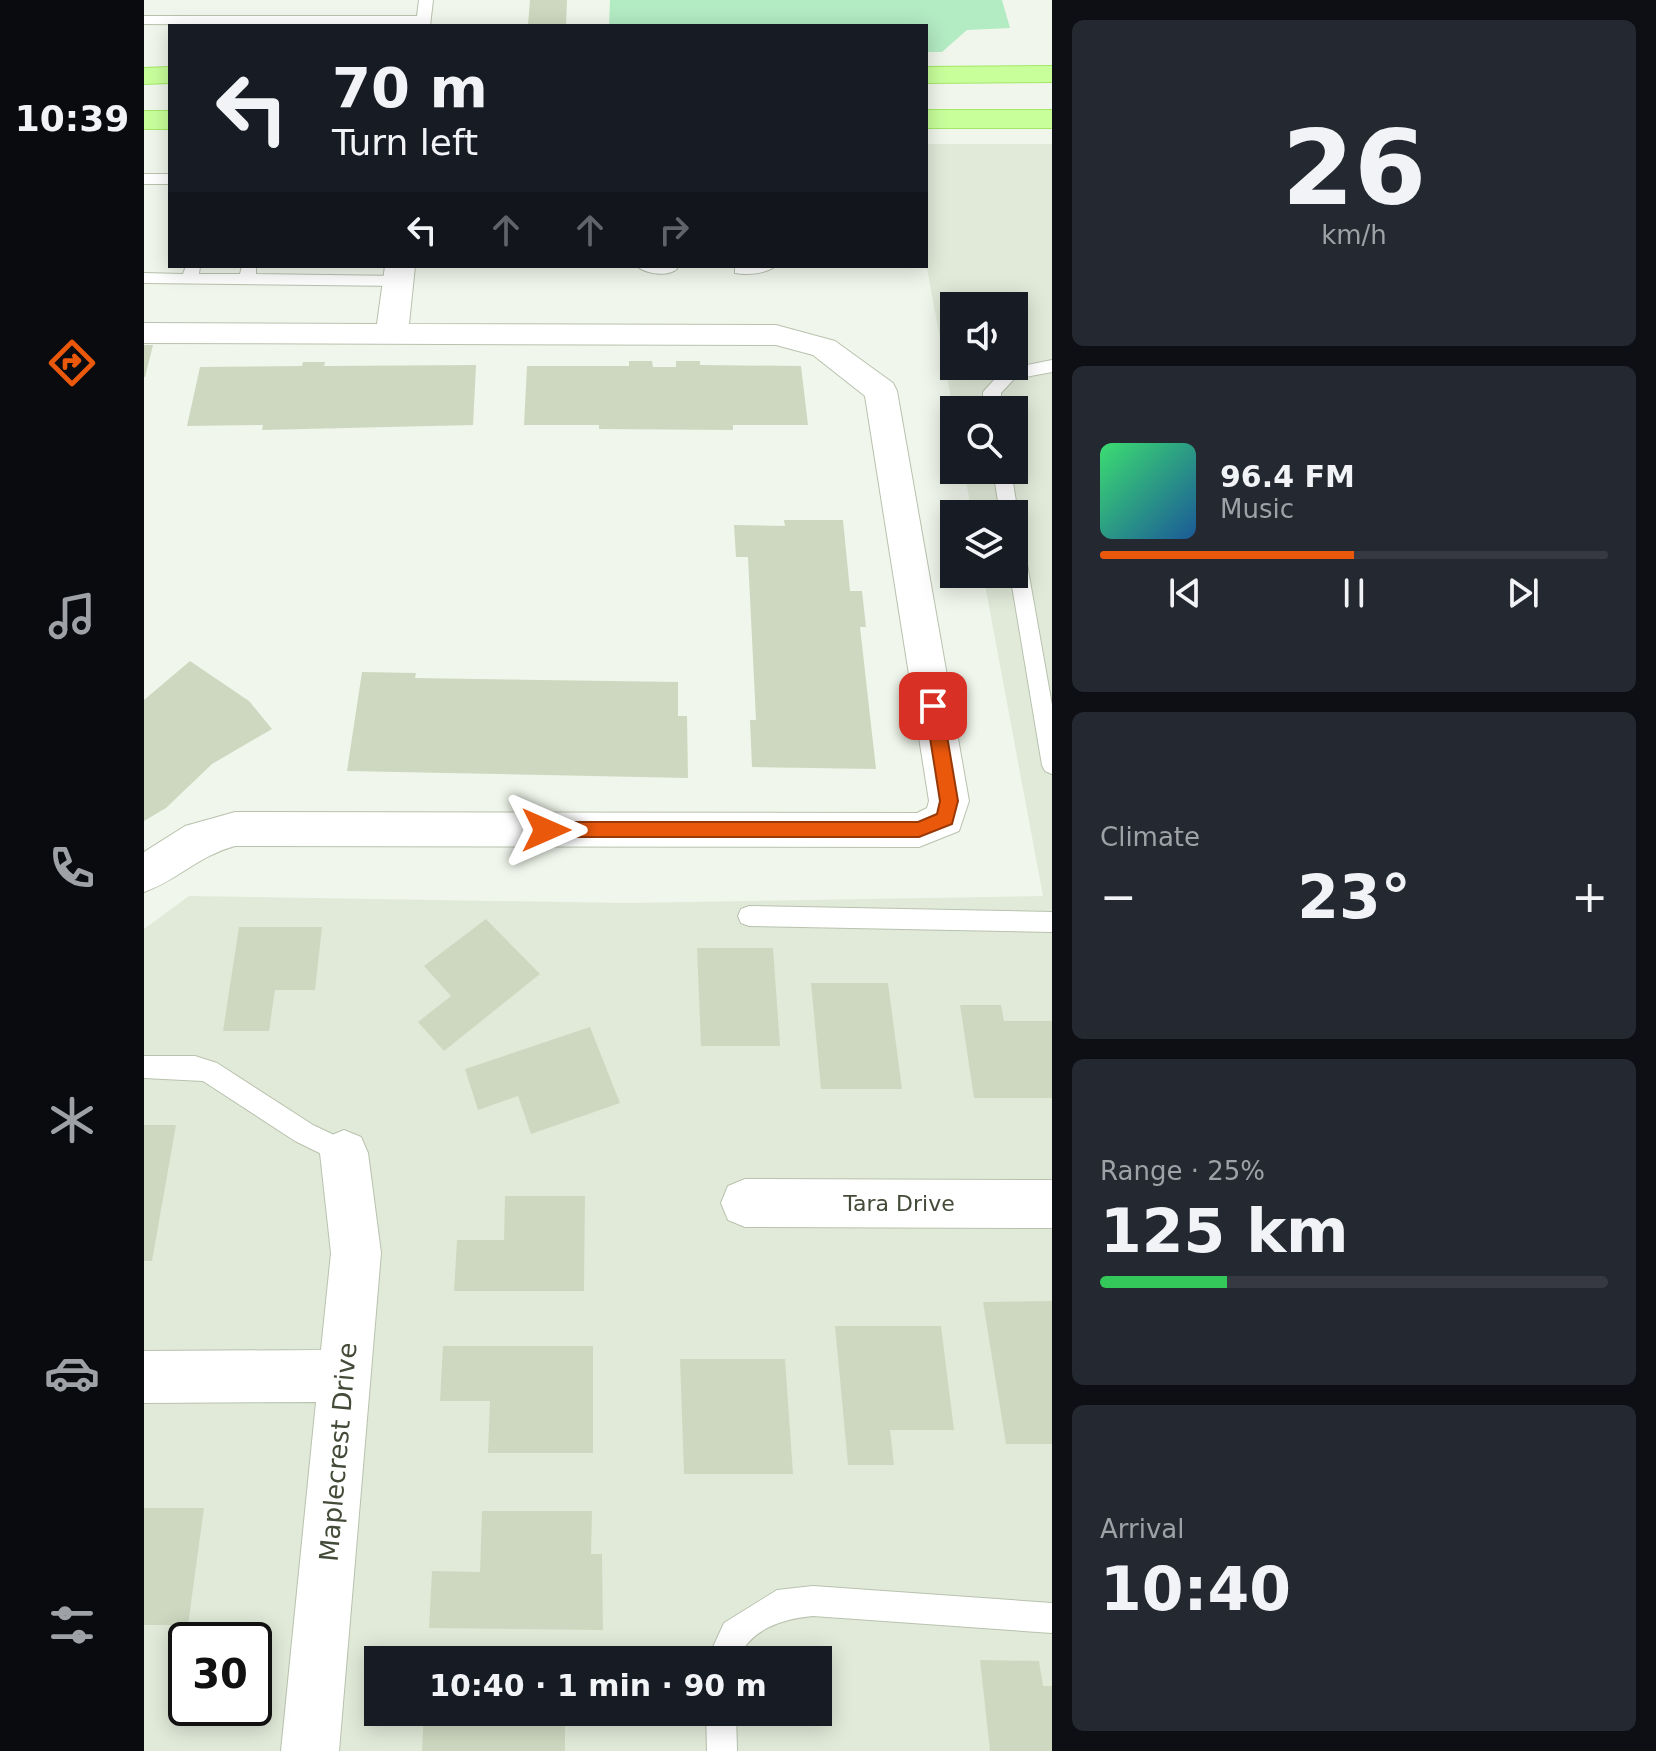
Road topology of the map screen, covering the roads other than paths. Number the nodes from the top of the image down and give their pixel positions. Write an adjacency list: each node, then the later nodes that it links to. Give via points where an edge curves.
1 (426, 0): 3 (lane)
2 (144, 20): 3 (lane, via 291,15)
3 (423, 23)
4 (1052, 74): 6 (main road)
5 (168, 75): 7 (main road)
6 (928, 75)
7 (144, 76)
8 (928, 119): 9 (main road)
9 (1052, 119)
10 (144, 120): 11 (main road)
11 (168, 120)
12 (144, 179): 13 (lane)
13 (168, 179)
14 (174, 268): 22 (lane)
15 (661, 268): 17 (lane)
16 (750, 268): 18 (lane)
17 (669, 269)
18 (741, 269)
19 (192, 272): 20 (lane); 22 (lane)
20 (248, 272): 21 (lane)
21 (400, 274): 24 (street)
22 (151, 278)
23 (144, 333): 24 (street)
24 (392, 334): 29 (street, via 776,335 824,348 881,391 949,801 945,819 919,830 235,829 200,838)
25 (1052, 366): 26 (lane, via 1009,374)
26 (992, 396)
27 (1022, 588): 28 (lane)
28 (1052, 765)
29 (144, 874)
30 (749, 916): 31 (lane)
31 (1052, 922)
32 (144, 1067): 33 (lane, via 209,1071)
33 (344, 1153): 36 (street, Maplecrest Drive, via 356,1253)
34 (745, 1203): 35 (street, Tara Drive)
35 (1052, 1204)
36 (344, 1376): 37 (street); 41 (street, Maplecrest Drive)
37 (144, 1377)
38 (1052, 1618): 39 (lane, via 813,1601 777,1605 734,1633)
39 (728, 1646)
40 (721, 1726): 42 (lane)
41 (310, 1751)
42 (722, 1751)

